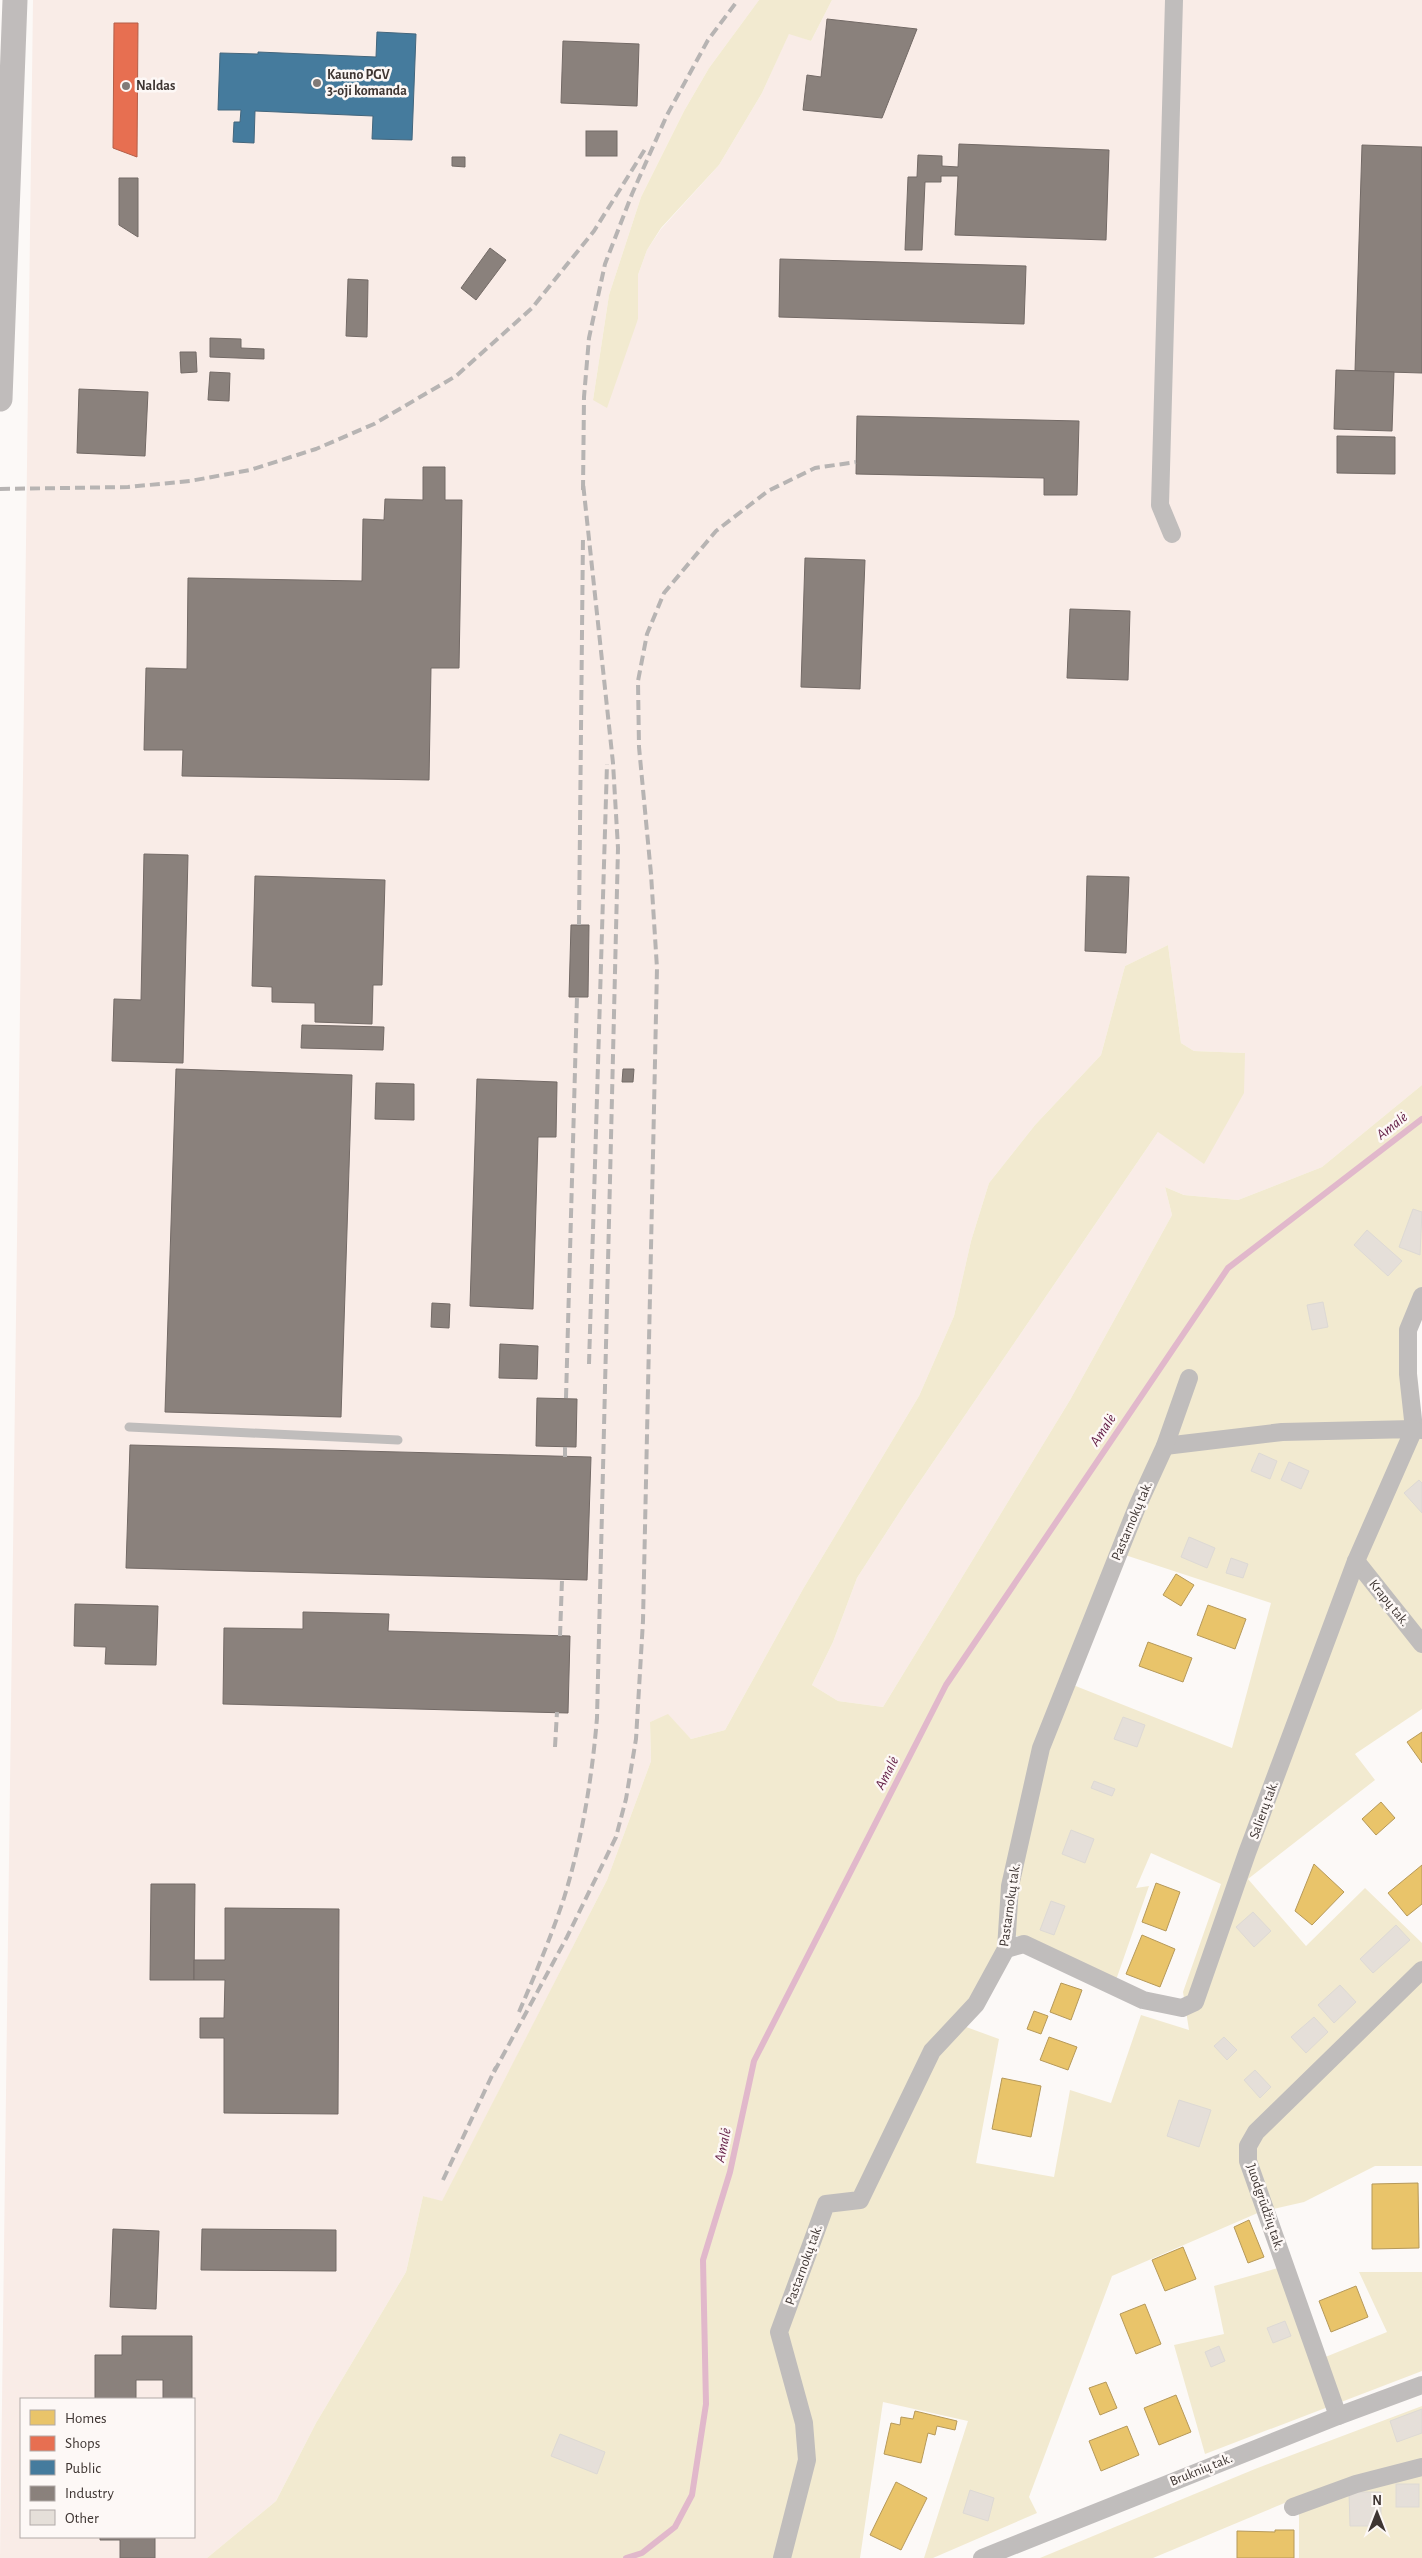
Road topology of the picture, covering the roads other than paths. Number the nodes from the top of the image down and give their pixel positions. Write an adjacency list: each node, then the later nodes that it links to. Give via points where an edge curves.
1 (15, 0): 3 (street)
2 (1174, 0): 4 (street, via 1160,505)
3 (0, 400)
4 (1172, 534)
5 (1422, 1296): 8 (street, via 1408,1330 1408,1374)
6 (1189, 1378): 10 (street, Pastarnokų tak.)
7 (129, 1427): 9 (lane)
8 (1418, 1430): 10 (street, via 1282,1432); 11 (street, Salierų tak.)
9 (398, 1440)
10 (1165, 1446): 13 (street, Pastarnokų tak., via 1133,1517 1041,1748 1010,1886)
11 (1356, 1561): 12 (street, Krapų tak.); 13 (street, Salierų tak., via 1195,2002 1182,2008 1143,2000 1024,1944)
12 (1422, 1644)
13 (1006, 1949): 19 (street, Pastarnokų tak., via 976,2004 932,2051 860,2200 826,2204 779,2332 804,2423 807,2460)
14 (1422, 1970): 16 (street, Juodgrūdžių tak., via 1256,2132 1248,2146 1250,2168)
15 (1422, 2385): 16 (street, Bruknių tak.)
16 (1338, 2416): 20 (street, Bruknių tak.)
17 (1422, 2467): 18 (street, via 1356,2484)
18 (1293, 2507)
19 (782, 2558)
20 (982, 2558)

